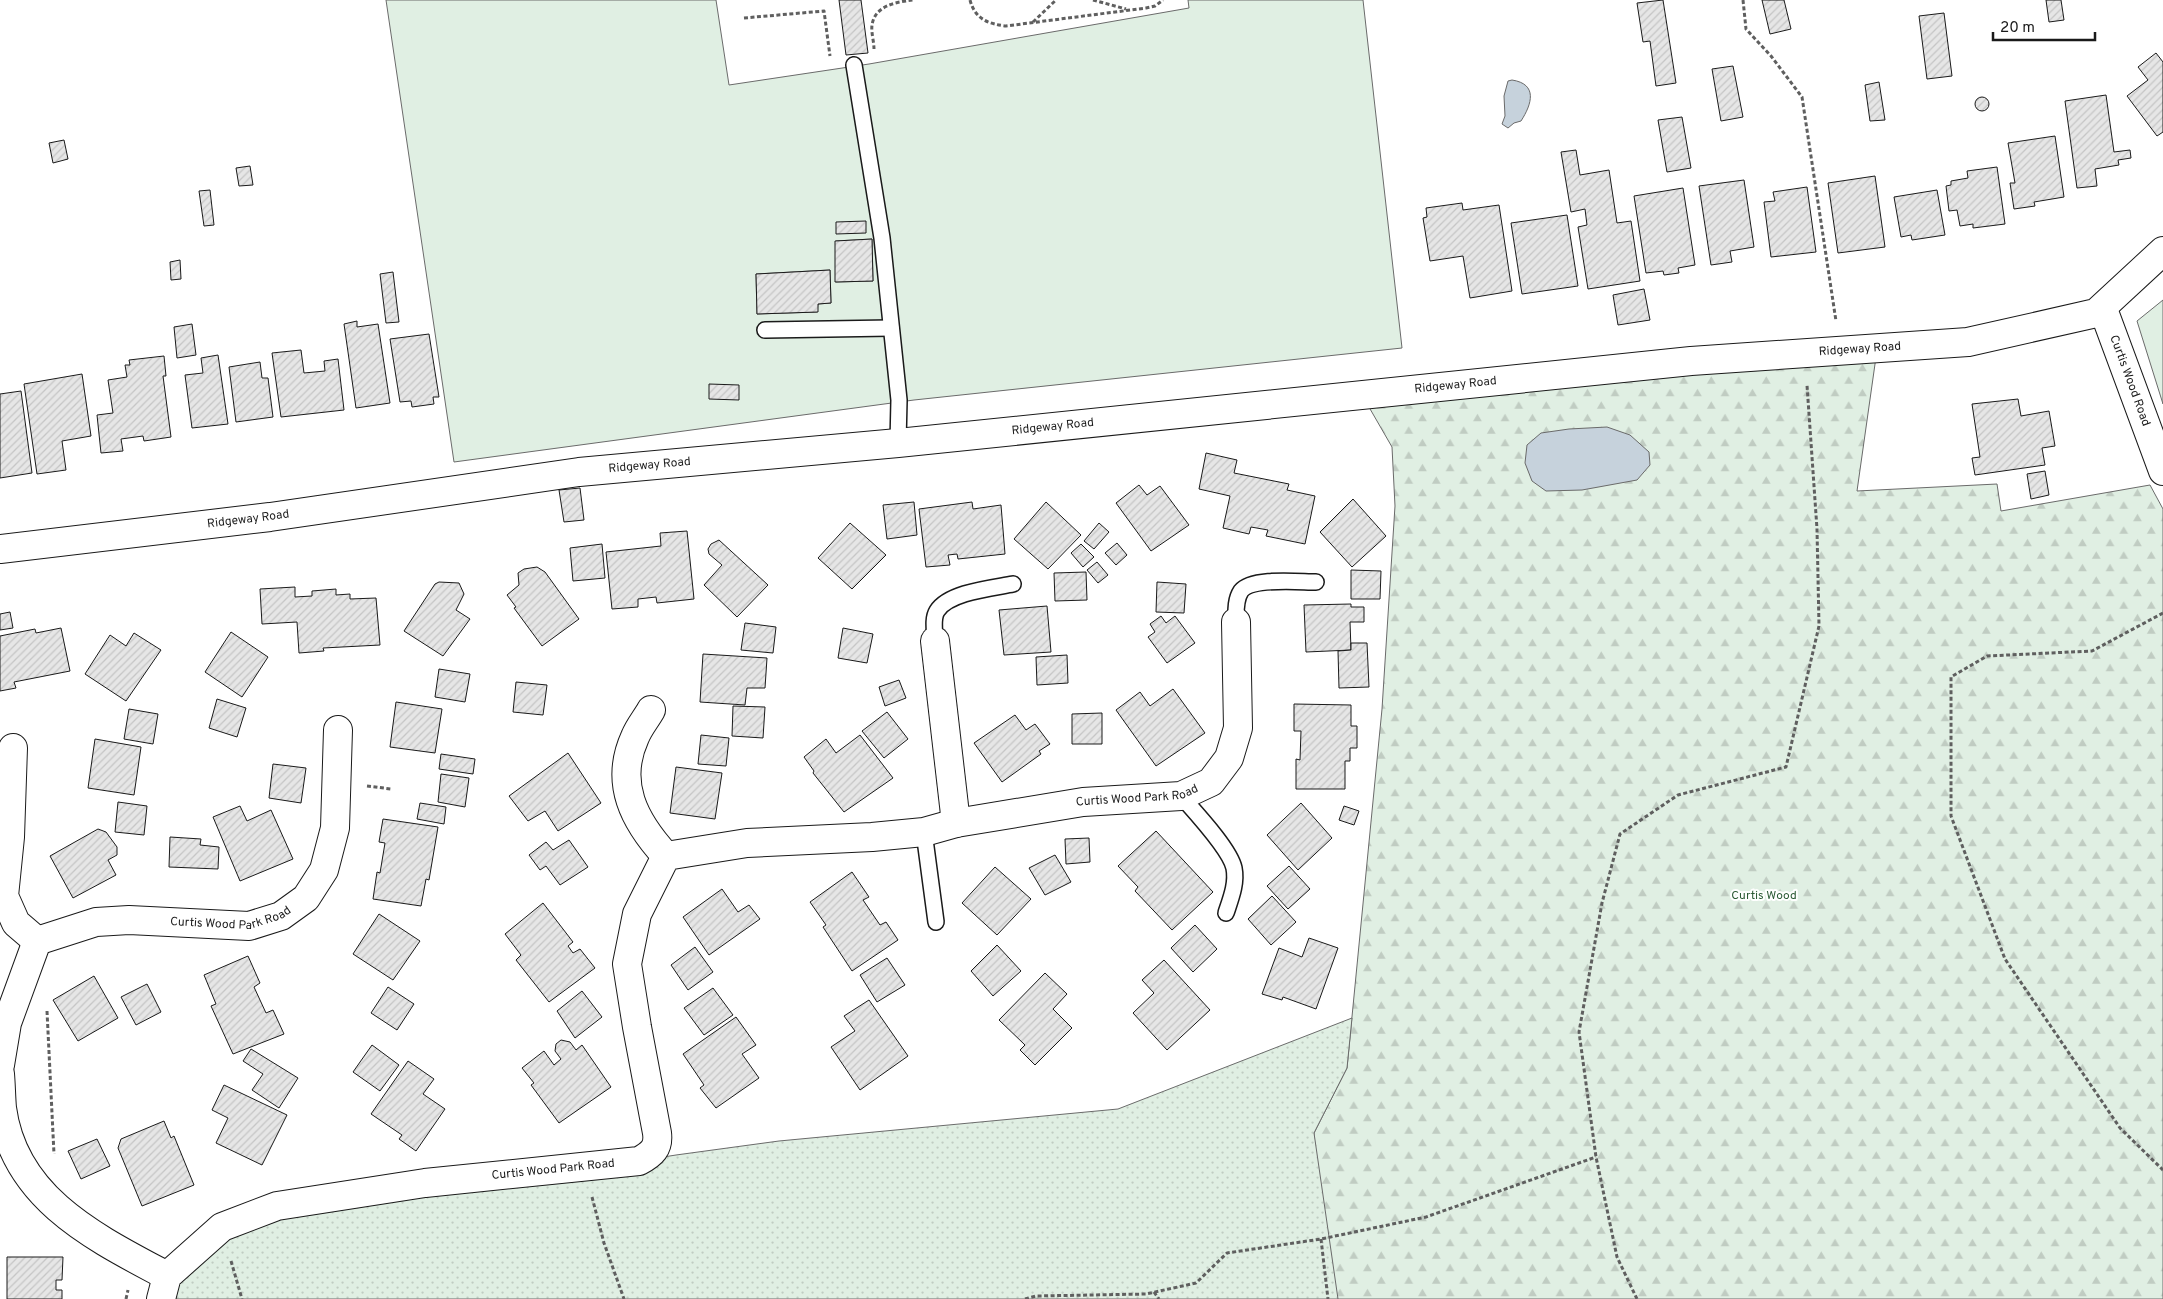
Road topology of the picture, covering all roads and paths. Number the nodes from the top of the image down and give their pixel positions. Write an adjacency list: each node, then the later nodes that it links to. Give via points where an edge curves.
1 (913, 0): 10 (path, via 893,3 876,14 872,25 875,57 869,64)
2 (970, 0): 9 (path, via 978,17 991,24)
3 (1056, 0): 9 (path)
4 (1093, 0): 7 (path)
5 (1163, 0): 7 (path, via 1155,6)
6 (1743, 0): 15 (path, via 1746,29 1802,96)
7 (1131, 10): 9 (path)
8 (744, 18): 10 (path, via 824,11 829,55 837,65)
9 (1032, 24)
10 (854, 65): 13 (lane, via 882,238)
11 (2163, 251): 12 (street)
12 (2102, 312): 15 (street, Ridgeway Road, via 1968,342); 18 (street, Curtis Wood Road)
13 (891, 328): 14 (lane); 17 (lane, via 899,400)
14 (765, 330)
15 (1840, 351): 16 (street, Ridgeway Road)
16 (1805, 354): 17 (street, Ridgeway Road, via 1692,362); 38 (path, via 1817,529 1818,626 1786,767 1678,796 1620,834 1602,902 1579,1032)
17 (898, 443): 19 (street, Ridgeway Road, via 579,472 270,517)
18 (2163, 471)
19 (0, 549)
20 (1316, 582): 23 (lane, via 1257,582 1244,587 1237,600)
21 (1013, 584): 24 (lane, via 957,596 944,603 934,620)
22 (2163, 613): 41 (path, via 2092,651 1987,656 1951,677 1951,816 2005,959 2120,1128)
23 (1236, 622): 28 (street, Curtis Wood Park Road, via 1238,728 1228,758 1211,782)
24 (935, 641): 29 (street)
25 (651, 710): 31 (street, via 635,736 627,760 627,789 634,812 650,839)
26 (338, 730): 34 (street, Curtis Wood Park Road, via 335,828 324,870 306,898 287,912 249,926 129,920 96,922)
27 (13, 748): 34 (street, via 4,896 16,923)
28 (1181, 796): 29 (street, Curtis Wood Park Road, via 1083,802); 32 (lane, via 1224,848 1234,867 1234,889)
29 (956, 823): 30 (street, Curtis Wood Park Road)
30 (924, 832): 31 (street, Curtis Wood Park Road, via 747,843); 33 (lane)
31 (666, 856): 40 (street, Curtis Wood Park Road, via 638,914 627,964 658,1141 654,1152 639,1161)
32 (1226, 913)
33 (936, 922)
34 (37, 941): 35 (street)
35 (24, 977): 36 (street, via 7,1024); 39 (path, via 46,999)
36 (0, 1065)
37 (0, 1074): 43 (street, Curtis Wood Park Road, via 2,1110 14,1148 34,1184 66,1217 111,1246)
38 (1596, 1156): 42 (path, via 1426,1217); 49 (path, via 1617,1256)
39 (55, 1158)
40 (584, 1166): 43 (street, Curtis Wood Park Road, via 424,1183 278,1206 222,1227); 45 (path, via 604,1243)
41 (2163, 1170)
42 (1321, 1239): 44 (path, via 1227,1253 1196,1283); 48 (path)
43 (164, 1288)
44 (1154, 1292): 46 (path); 47 (path)
45 (624, 1299)
46 (1026, 1299)
47 (1160, 1299)
48 (1328, 1299)
49 (1638, 1299)

